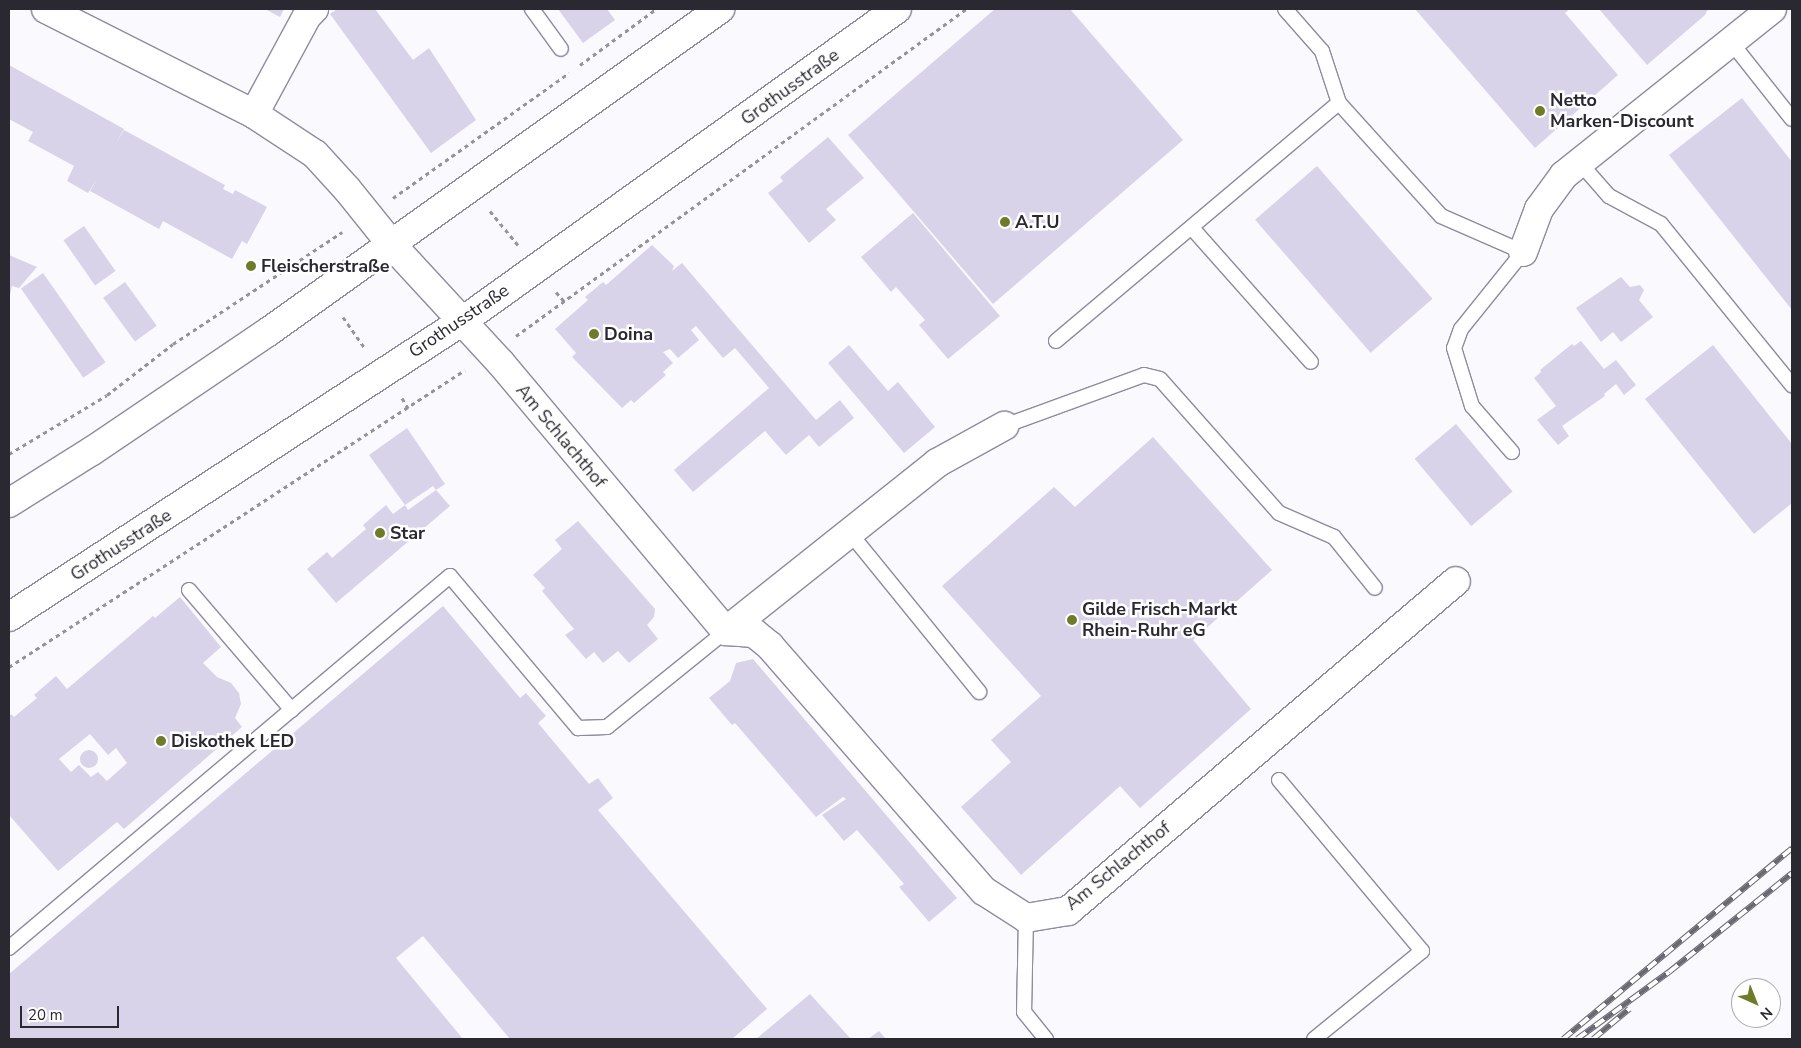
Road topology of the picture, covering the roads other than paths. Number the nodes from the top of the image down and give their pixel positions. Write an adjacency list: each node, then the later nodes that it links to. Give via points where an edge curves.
1 (46, 9): 11 (street)
2 (314, 9): 11 (street, via 306,16)
3 (532, 9): 9 (lane)
4 (720, 9): 15 (street)
5 (898, 9): 17 (street, Grothusstraße)
6 (1285, 9): 10 (lane, via 1322,51)
7 (1772, 9): 8 (street)
8 (1731, 42): 12 (lane); 13 (street)
9 (561, 49)
10 (1339, 103): 14 (lane); 16 (lane, via 1441,216)
11 (254, 114): 15 (street, via 315,154 348,188)
12 (1792, 119)
13 (1580, 163): 16 (street, via 1564,175 1539,208); 20 (lane, via 1609,196 1661,224)
14 (1192, 228): 18 (lane); 19 (lane)
15 (392, 244): 17 (street, Am Schlachthof); 23 (street, via 92,451)
16 (1523, 252): 22 (lane, via 1461,328 1454,348 1472,406)
17 (464, 320): 28 (street, Grothusstraße); 29 (street, Am Schlachthof)
18 (1056, 341)
19 (1311, 362)
20 (1792, 385)
21 (1004, 426): 24 (street, via 937,463); 26 (lane, via 1144,375 1160,379 1279,513 1334,537)
22 (1512, 452)
23 (9, 503)
24 (850, 533): 29 (street); 30 (lane)
25 (1456, 581): 33 (street, Am Schlachthof, via 1068,911)
26 (1375, 588)
27 (189, 590): 31 (lane)
28 (9, 617)
29 (726, 631): 31 (lane, via 606,727 578,728 450,576); 33 (street, via 754,633 770,646 984,891)
30 (979, 692)
31 (292, 710): 34 (lane)
32 (1279, 780): 36 (lane, via 1422,951)
33 (1026, 918): 35 (lane, via 1024,1012)
34 (9, 948)
35 (1046, 1039)
36 (1314, 1039)

